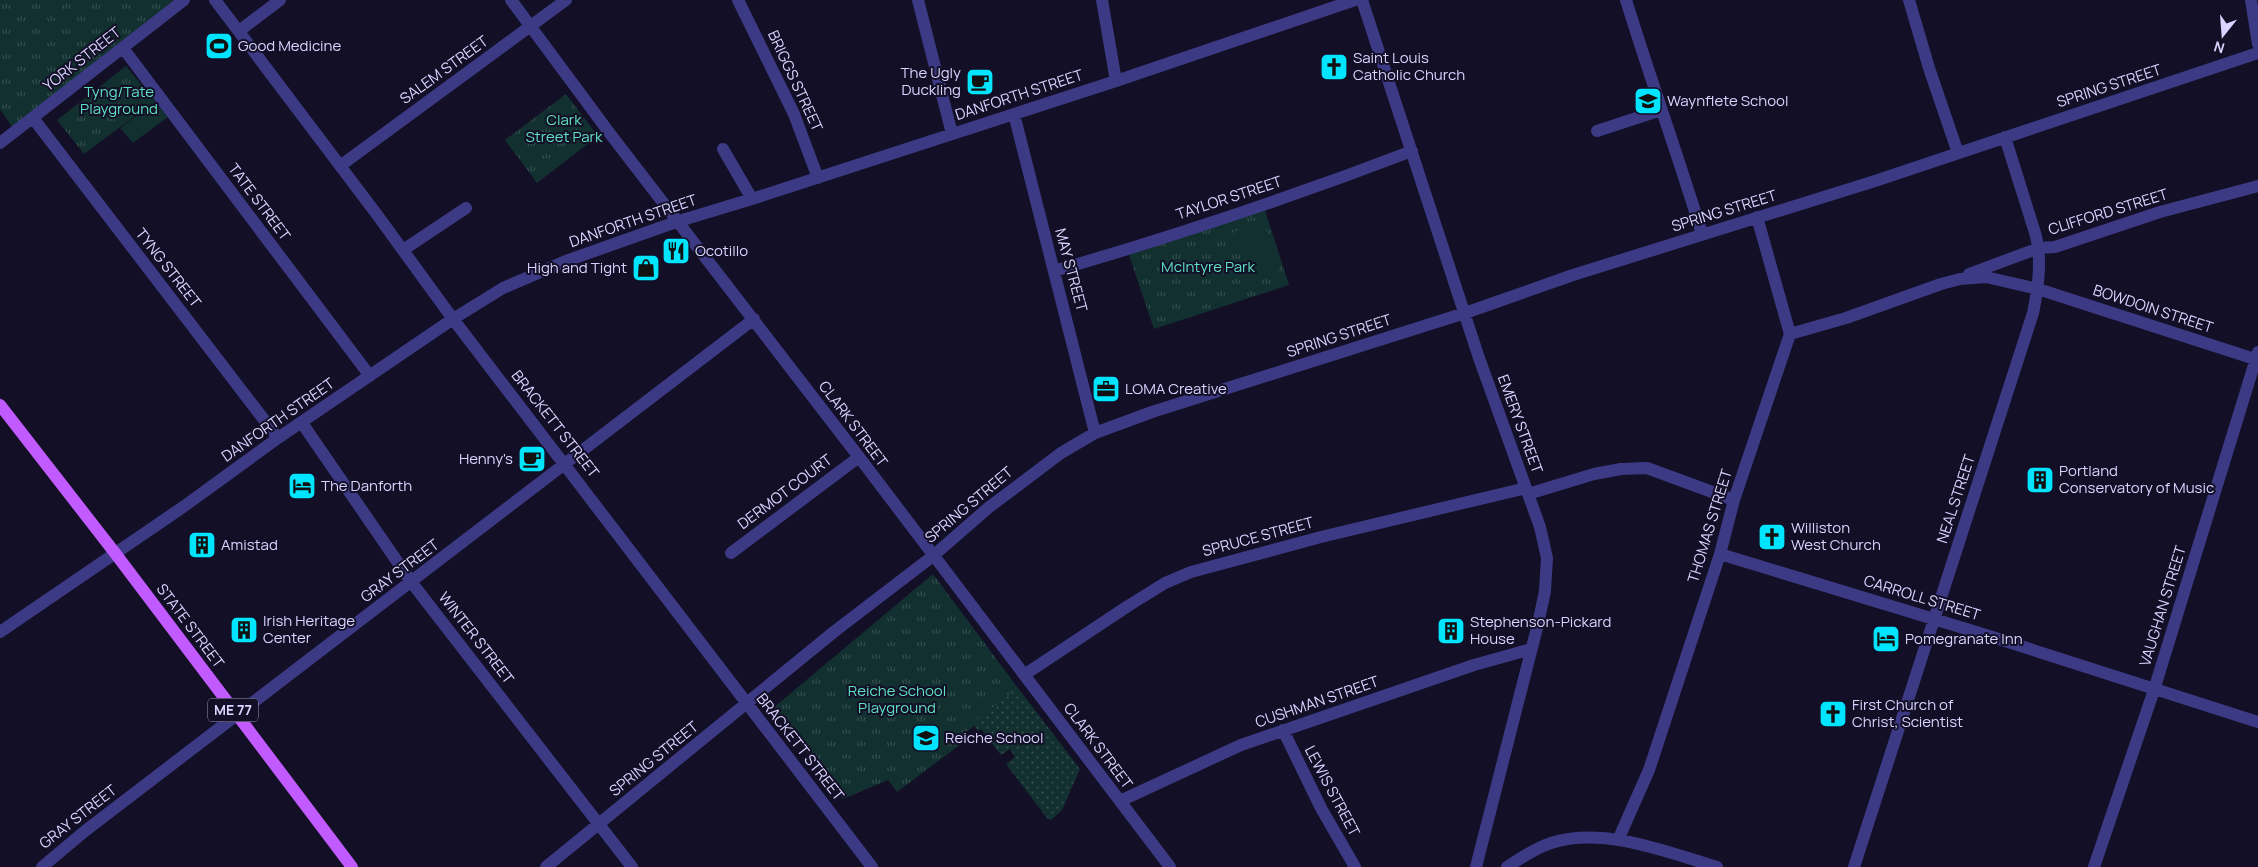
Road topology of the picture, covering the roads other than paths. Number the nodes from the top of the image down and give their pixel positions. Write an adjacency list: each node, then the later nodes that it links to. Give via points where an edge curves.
1 (184, 0): 17 (street, YORK STREET)
2 (215, 0): 15 (street, BRACKETT STREET)
3 (280, 0): 15 (street)
4 (510, 0): 14 (street, CLARK STREET)
5 (566, 0): 14 (street, SALEM STREET)
6 (738, 0): 31 (street, BRIGGS STREET, via 794,114)
7 (918, 0): 24 (street)
8 (1102, 0): 19 (street)
9 (1355, 0): 19 (street, DANFORTH STREET)
10 (1362, 0): 28 (street, EMERY STREET)
11 (1626, 0): 20 (street)
12 (1909, 0): 29 (street)
13 (2252, 0): 16 (street)
14 (531, 26): 30 (street, SALEM STREET); 36 (street, CLARK STREET)
15 (239, 31): 30 (street, BRACKETT STREET)
16 (2258, 44)
17 (123, 48): 22 (street, YORK STREET); 48 (street, TATE STREET)
18 (2258, 53): 25 (street, SPRING STREET)
19 (1116, 81): 21 (street, DANFORTH STREET)
20 (1661, 110): 23 (street); 37 (street)
21 (1014, 114): 24 (street, DANFORTH STREET); 40 (street, MAY STREET)
22 (33, 118): 26 (street, YORK STREET); 52 (street, TYNG STREET)
23 (1597, 131)
24 (952, 134): 31 (street, DANFORTH STREET)
25 (2005, 138): 29 (street, SPRING STREET); 38 (street, NEAL STREET)
26 (0, 143)
27 (723, 149): 33 (street)
28 (1412, 151): 40 (street, TAYLOR STREET, via 1307,189); 43 (street, EMERY STREET)
29 (1958, 153): 35 (street, SPRING STREET)
30 (340, 166): 39 (street, BRACKETT STREET)
31 (818, 178): 33 (street, DANFORTH STREET)
32 (2258, 186): 38 (street, CLIFFORD STREET, via 2160,212 2055,247)
33 (752, 199): 36 (street, DANFORTH STREET)
34 (466, 208): 39 (street)
35 (1757, 217): 37 (street, SPRING STREET); 46 (street)
36 (679, 221): 44 (street, DANFORTH STREET, via 540,271 504,288); 45 (street, CLARK STREET)
37 (1702, 234): 43 (street, SPRING STREET)
38 (2039, 248): 41 (street, CLIFFORD STREET); 42 (street, NEAL STREET)
39 (404, 250): 44 (street, BRACKETT STREET)
40 (1054, 271): 51 (street, MAY STREET)
41 (1941, 284): 42 (street, CLIFFORD STREET, via 1986,277); 46 (street, CLIFFORD STREET)
42 (2038, 289): 47 (street, BOWDOIN STREET); 62 (street, NEAL STREET)
43 (1465, 313): 51 (street, SPRING STREET); 55 (street, EMERY STREET)
44 (453, 319): 48 (street, DANFORTH STREET); 54 (street, BRACKETT STREET)
45 (754, 320): 53 (street, CLARK STREET); 54 (street, GRAY STREET)
46 (1790, 334): 56 (street, THOMAS STREET)
47 (2257, 357): 66 (street, VAUGHAN STREET)
48 (370, 376): 50 (street, DANFORTH STREET)
49 (0, 405): 57 (main road, STATE STREET / ME 77)
50 (302, 423): 52 (street, DANFORTH STREET); 61 (street, WINTER STREET)
51 (1095, 433): 60 (street, SPRING STREET, via 1036,470)
52 (278, 438): 57 (street, DANFORTH STREET)
53 (859, 457): 58 (street, DERMOT COURT); 60 (street, CLARK STREET)
54 (565, 463): 61 (street, GRAY STREET); 67 (street, BRACKETT STREET)
55 (1527, 491): 56 (street, SPRUCE STREET, via 1594,474 1647,468); 64 (street, EMERY STREET, via 1547,558 1545,591); 65 (street, SPRUCE STREET, via 1311,540 1191,572 1165,583)
56 (1734, 500): 59 (street, THOMAS STREET)
57 (115, 553): 63 (street, DANFORTH STREET); 68 (main road, STATE STREET / ME 77)
58 (731, 553)
59 (1720, 554): 62 (street, CARROLL STREET); 73 (street, THOMAS STREET, via 1649,770)
60 (933, 556): 65 (street, CLARK STREET); 67 (street, SPRING STREET, via 835,631)
61 (412, 582): 68 (street, GRAY STREET); 72 (street, WINTER STREET)
62 (1935, 619): 66 (street, CARROLL STREET); 85 (street, NEAL STREET)
63 (0, 632)
64 (1531, 649): 70 (street, CUSHMAN STREET); 82 (street, EMERY STREET)
65 (1024, 674): 71 (street, CLARK STREET)
66 (2154, 690): 69 (street, CARROLL STREET); 86 (street, VAUGHAN STREET)
67 (747, 705): 72 (street, SPRING STREET); 79 (street, BRACKETT STREET)
68 (237, 715): 75 (street, GRAY STREET); 76 (main road, STATE STREET / ME 77)
69 (2258, 722)
70 (1283, 730): 71 (street, CUSHMAN STREET, via 1176,773); 81 (street, LEWIS STREET, via 1321,808)
71 (1120, 801): 80 (street, CLARK STREET)
72 (599, 824): 77 (street, SPRING STREET); 78 (street, WINTER STREET)
73 (1618, 840): 74 (street, via 1650,846); 83 (street, via 1576,838 1551,843)
74 (1683, 862): 84 (street)
75 (42, 867)
76 (352, 867)
77 (546, 867)
78 (632, 867)
79 (872, 867)
80 (1170, 867)
81 (1355, 867)
82 (1476, 867)
83 (1507, 867)
84 (1717, 867)
85 (1854, 867)
86 (2094, 867)

